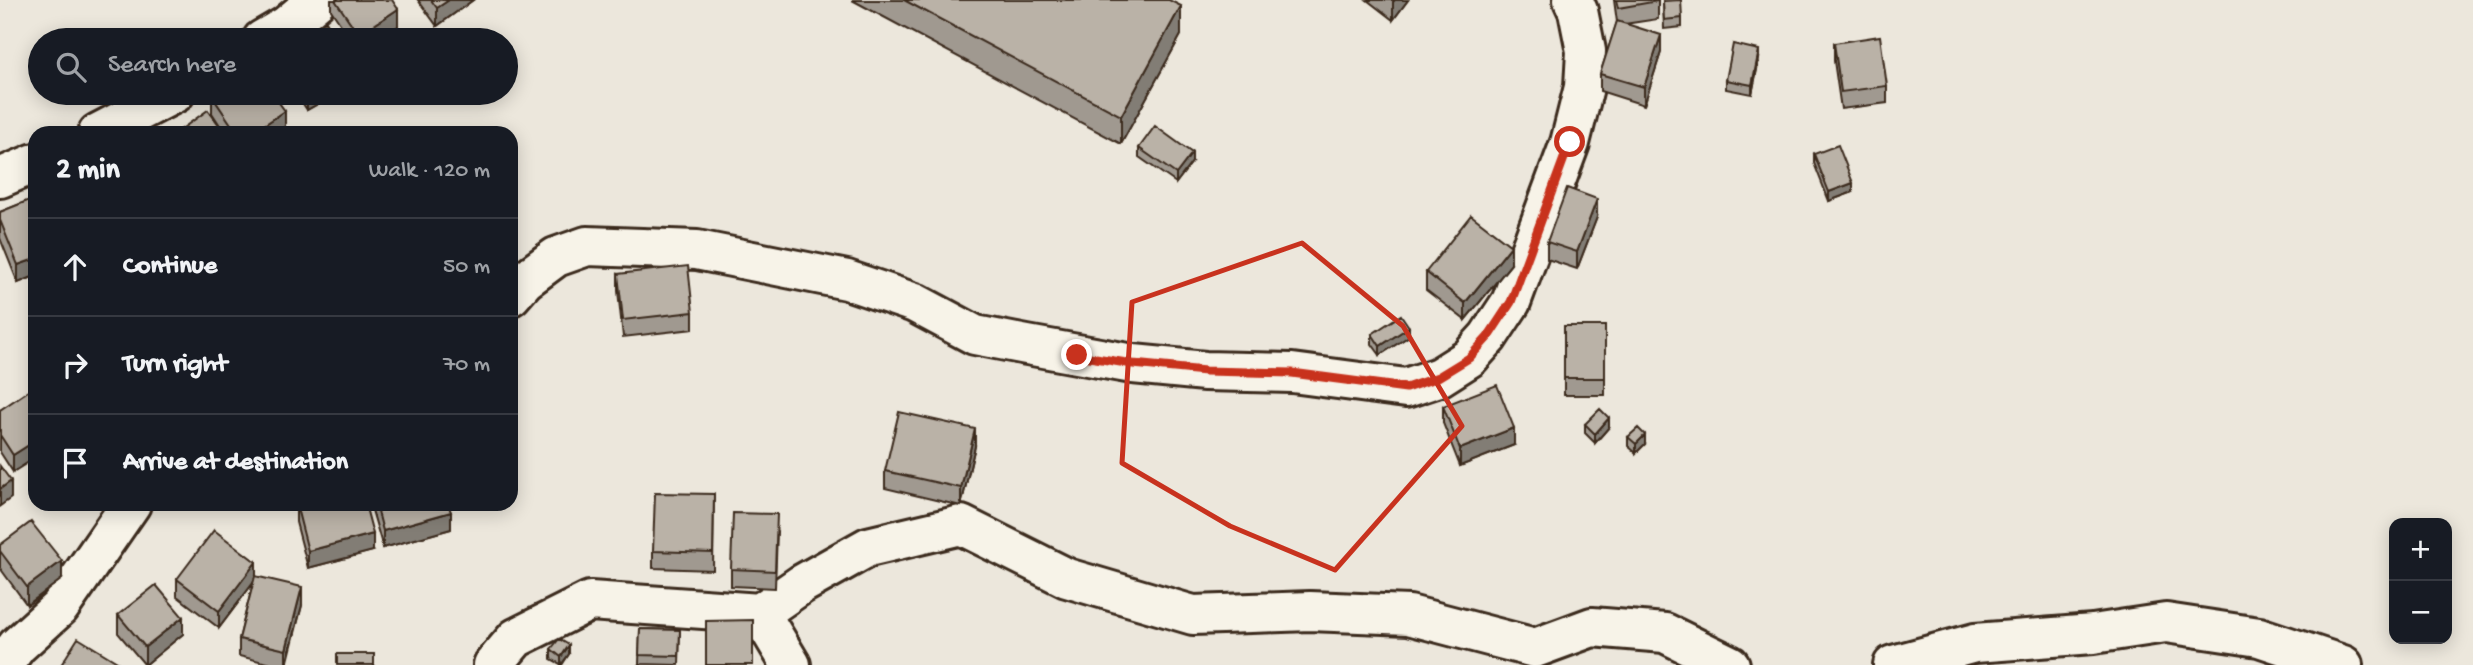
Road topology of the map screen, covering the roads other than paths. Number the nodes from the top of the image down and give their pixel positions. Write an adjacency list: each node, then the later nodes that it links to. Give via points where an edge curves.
1 (317, 0): 3 (main road)
2 (1573, 0): 8 (main road, via 1586,51 1584,87 1570,142 1511,302 1469,358 1438,377 1406,388 1292,373 1133,364 975,335 915,303 848,279 697,250 587,246 556,257)
3 (283, 28)
4 (152, 105): 5 (main road)
5 (111, 126)
6 (28, 166): 7 (main road)
7 (0, 178)
8 (518, 288)
9 (126, 511): 11 (main road, via 60,607)
10 (760, 613): 12 (main road, via 590,601 516,638); 13 (main road); 14 (main road, via 868,547 961,525 1067,578 1193,615 1310,611 1409,615 1535,648 1592,627 1665,633)
11 (3, 665)
12 (493, 665)
13 (791, 665)
14 (1730, 665)
15 (1893, 665): 16 (main road, via 1975,643 2166,623 2259,637)
16 (2343, 665)

